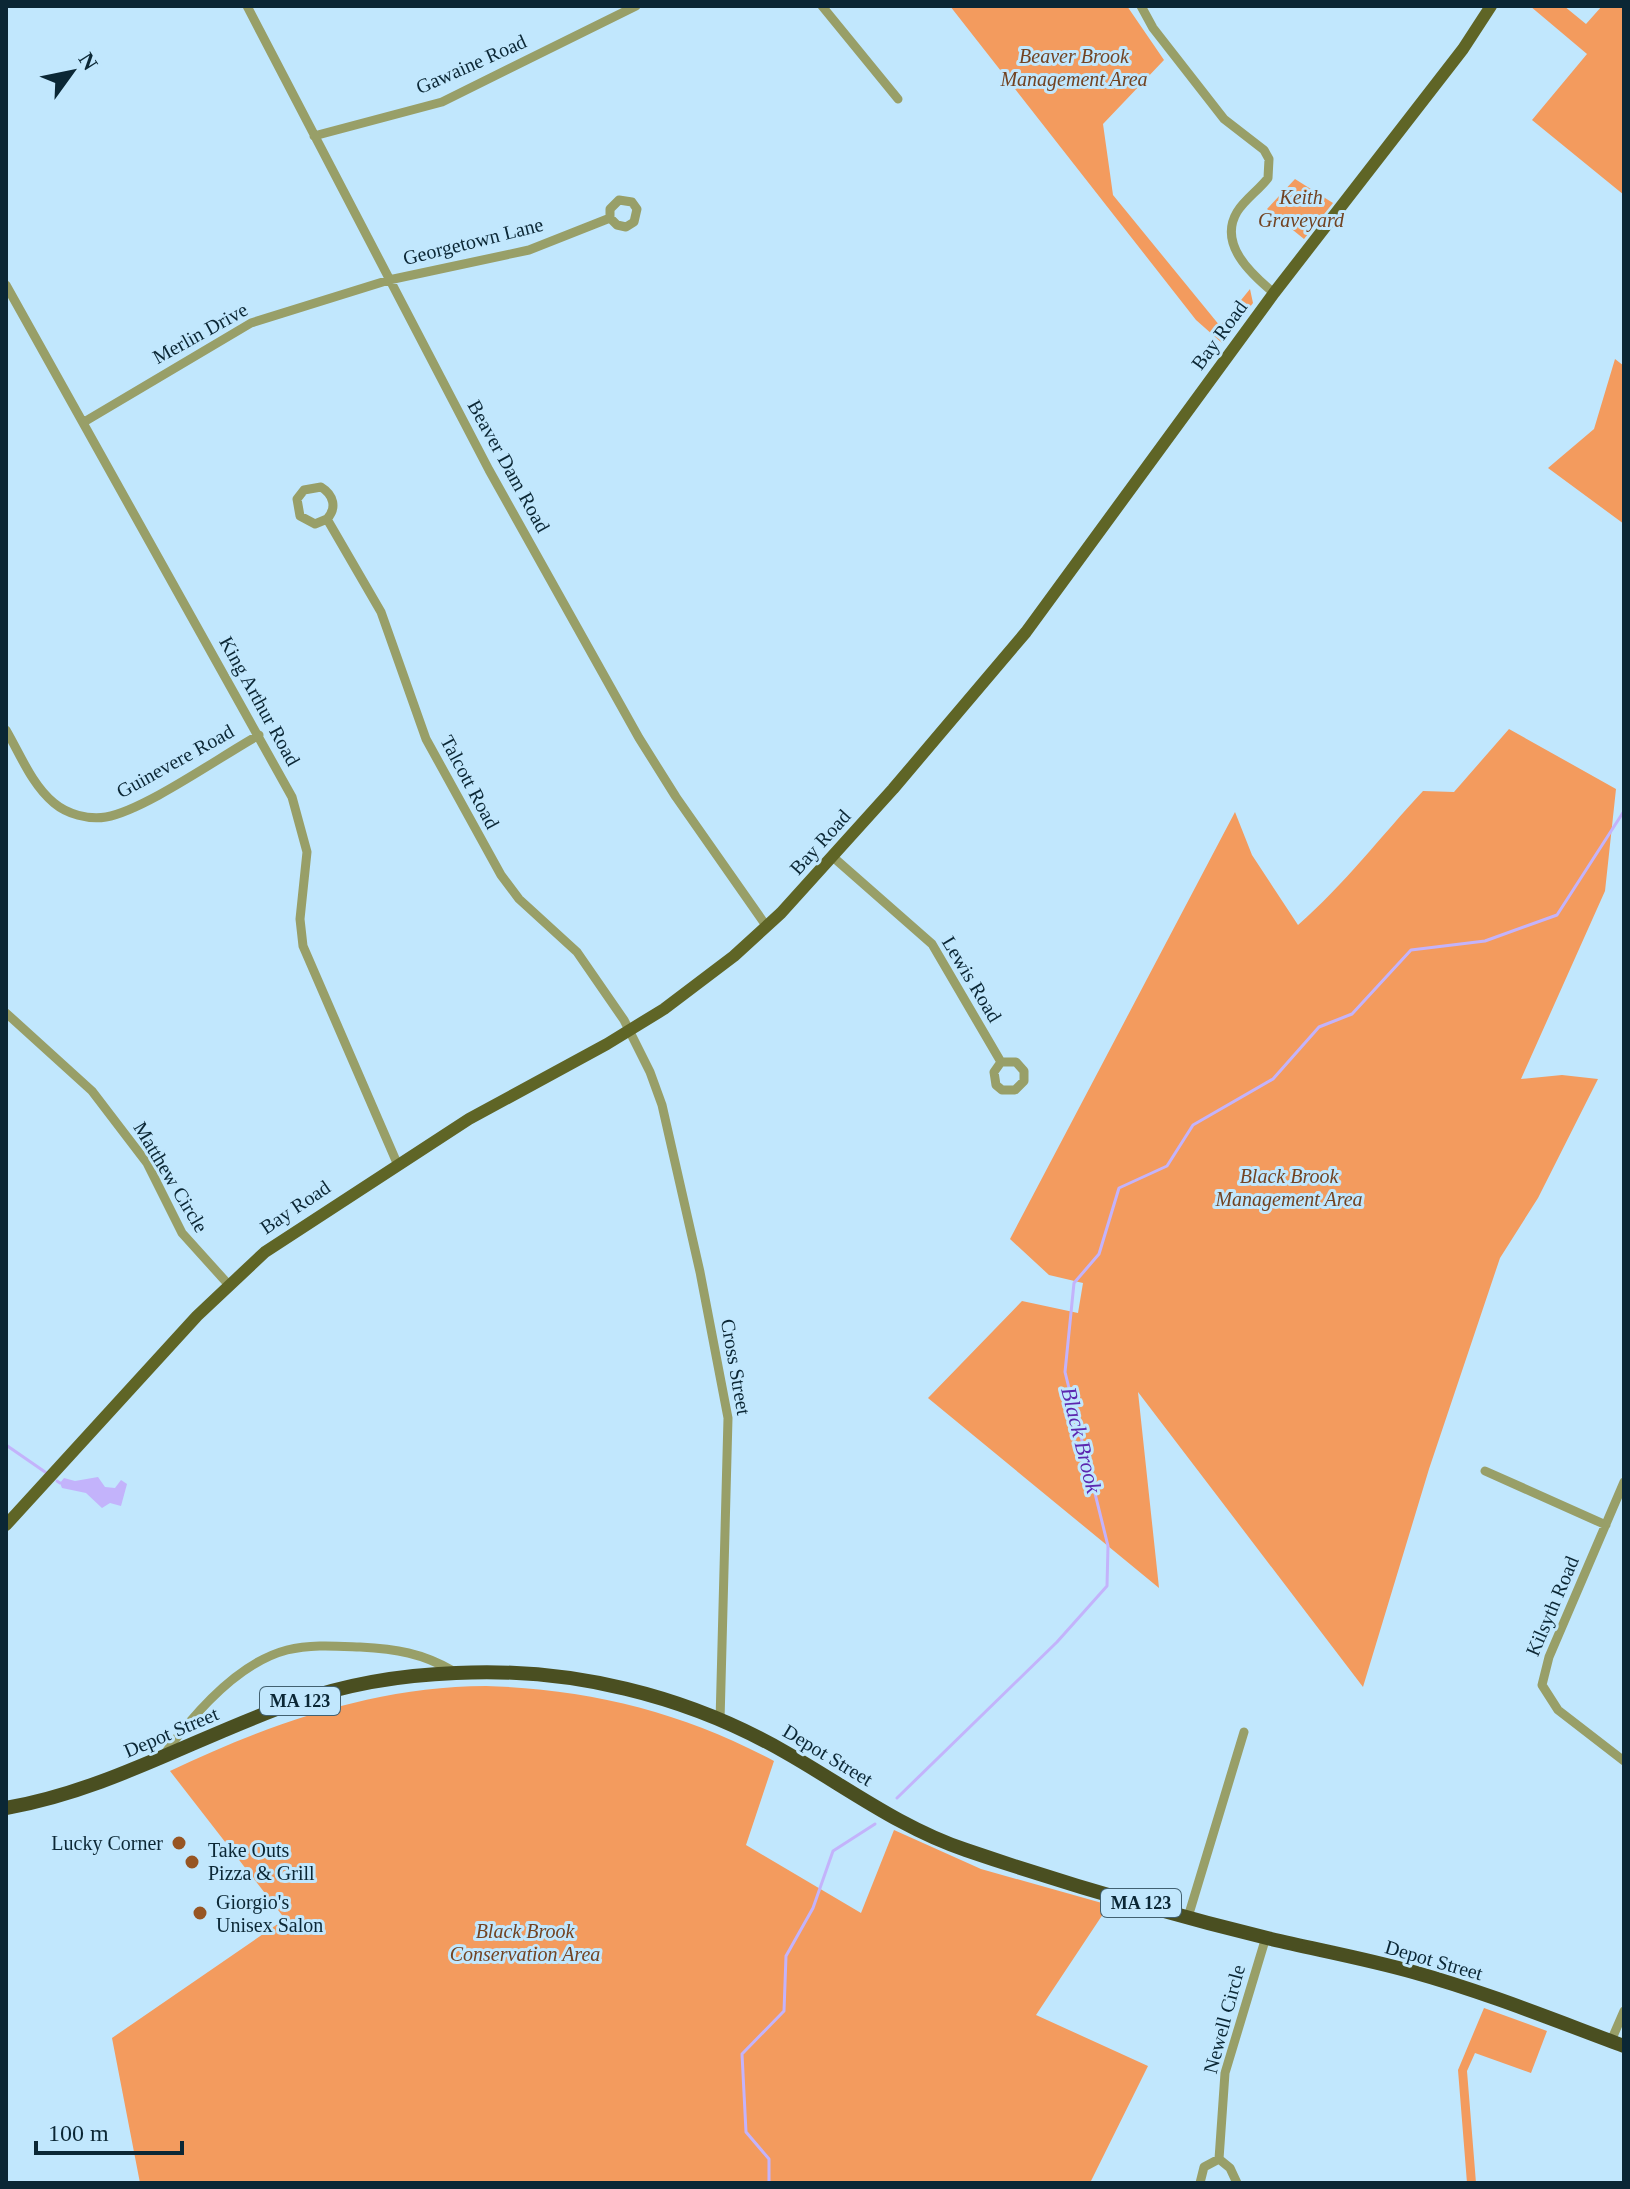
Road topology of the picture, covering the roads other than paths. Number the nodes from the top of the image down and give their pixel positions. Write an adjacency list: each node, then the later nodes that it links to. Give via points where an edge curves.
1 (247, 6): 7 (street, Beaver Dam Road)
2 (636, 6): 7 (street, Gawaine Road, via 442,102)
3 (822, 6): 6 (street)
4 (1141, 6): 11 (street, via 1214,106 1269,159 1268,178 1238,211 1232,230 1244,263)
5 (1491, 6): 11 (main road, Bay Road)
6 (898, 99)
7 (314, 136): 9 (street, Beaver Dam Road)
8 (610, 218): 9 (street, Georgetown Lane, via 529,250)
9 (389, 280): 12 (street, Merlin Drive, via 243,326); 17 (street, Beaver Dam Road, via 654,763)
10 (6, 285): 12 (street, King Arthur Road)
11 (1274, 293): 16 (main road, Bay Road, via 1026,632)
12 (84, 422): 15 (street, King Arthur Road)
13 (327, 519): 13 (street, Talcott Road, via 333,508 331,496 321,487 304,490 297,499 300,516 315,524); 20 (street, Talcott Road, via 381,612 426,739 501,875 519,899 570,944)
14 (6, 730): 15 (street, Guinevere Road, via 53,802 73,814 94,817 138,805)
15 (259, 735): 22 (street, King Arthur Road, via 287,785 304,831 301,928 308,962)
16 (833, 857): 17 (main road, Bay Road); 21 (street, Lewis Road, via 932,944)
17 (767, 927): 20 (main road, Bay Road)
18 (6, 1013): 19 (street, Matthew Circle)
19 (10, 1024): 23 (street, Matthew Circle, via 92,1091 147,1163 182,1233)
20 (630, 1031): 22 (main road, Bay Road); 29 (street, Cross Street, via 650,1072 669,1133 727,1408)
21 (1001, 1062)
22 (397, 1163): 23 (main road, Bay Road, via 290,1233)
23 (228, 1284): 26 (main road, Bay Road)
24 (1485, 1471): 27 (street)
25 (1624, 1482): 27 (street, Kilsyth Road)
26 (6, 1525)
27 (1606, 1525): 32 (street, Kilsyth Road, via 1542,1685 1558,1710)
28 (456, 1673): 29 (highway, Depot Street / MA 123, via 531,1673 588,1681 666,1699); 31 (highway, Depot Street / MA 123, via 390,1679 319,1694); 31 (street, via 425,1654 394,1649 307,1646 283,1651 238,1676)
29 (720, 1721): 34 (highway, Depot Street / MA 123, via 783,1750 926,1834)
30 (1244, 1732): 34 (street)
31 (161, 1758): 33 (highway, Depot Street / MA 123, via 76,1792)
32 (1624, 1761)
33 (6, 1808)
34 (1188, 1917): 35 (highway, Depot Street / MA 123)
35 (1266, 1937): 37 (highway, Depot Street / MA 123, via 1412,1972); 38 (street, Newell Circle, via 1225,2073)
36 (1624, 2011): 37 (street)
37 (1618, 2044)
38 (1219, 2159): 39 (street, via 1204,2167); 40 (street)
39 (1200, 2183)
40 (1237, 2183)

